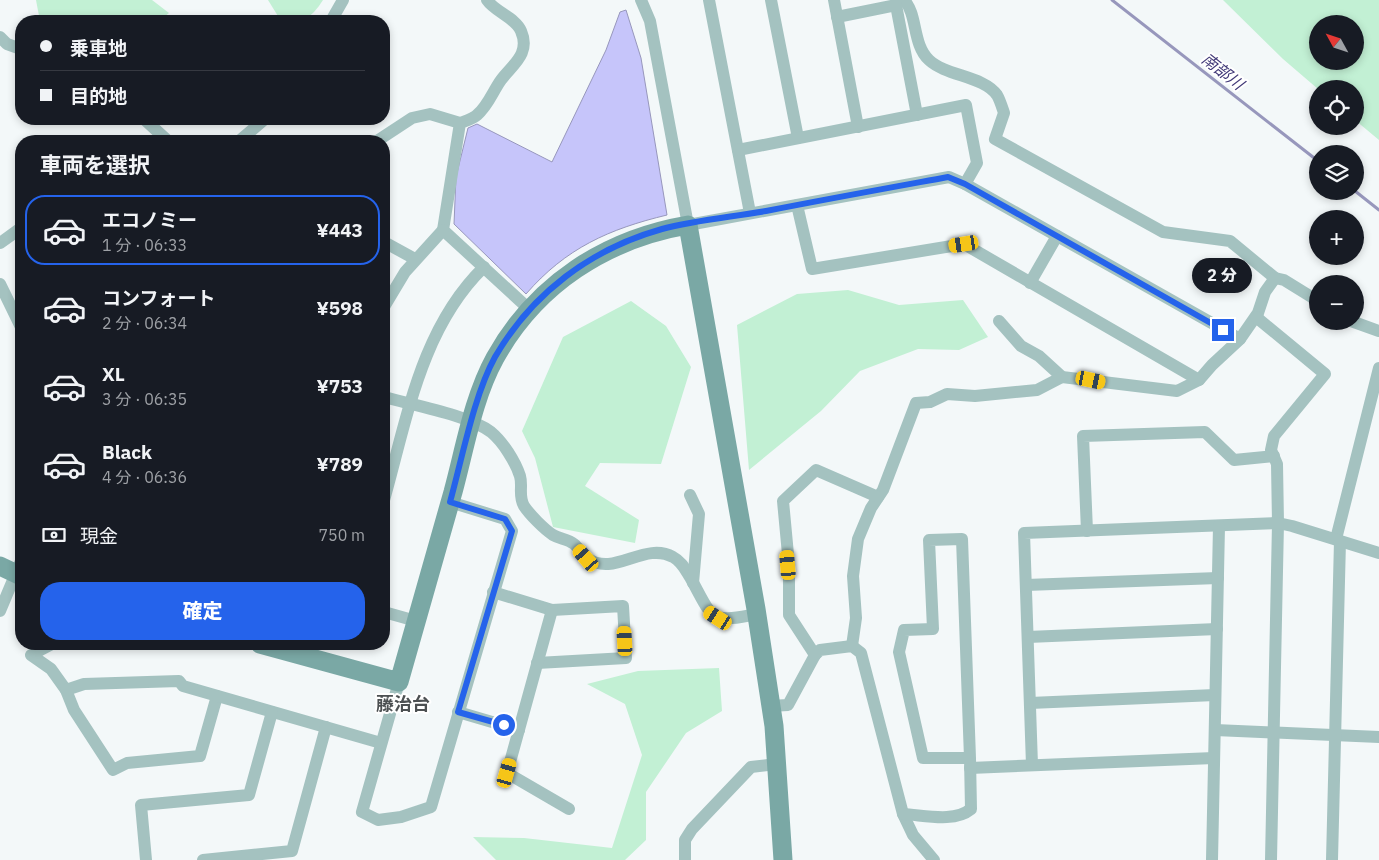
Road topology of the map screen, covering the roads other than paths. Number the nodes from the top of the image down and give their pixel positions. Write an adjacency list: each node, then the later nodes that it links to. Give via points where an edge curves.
1 (343, 0): 8 (street)
2 (487, 0): 13 (street, via 521,28 522,51 518,63 501,79 484,108 476,117)
3 (641, 0): 25 (street, via 650,21)
4 (709, 0): 21 (street)
5 (771, 0): 20 (street)
6 (834, 0): 9 (street)
7 (904, 0): 33 (street, via 921,51 930,61 997,94 1004,113 995,139 1163,232 1230,241)
8 (334, 15)
9 (837, 17): 12 (street, via 896,5); 16 (street)
10 (0, 37): 11 (street)
11 (15, 47)
12 (917, 115): 16 (street); 22 (street, via 966,105 977,163)
13 (460, 123): 19 (street, via 430,114 412,118); 26 (street)
14 (151, 125): 17 (street)
15 (258, 125): 18 (street)
16 (858, 126): 20 (street)
17 (161, 135)
18 (245, 135)
19 (386, 135)
20 (798, 138): 21 (street)
21 (738, 150): 24 (street)
22 (965, 184): 23 (street, via 948,177); 28 (street)
23 (797, 205): 24 (street); 34 (street, via 812,269 964,244)
24 (750, 214): 25 (street)
25 (688, 224): 38 (street, via 642,236 588,259 558,282); 69 (street)
26 (443, 230): 31 (street); 32 (street)
27 (15, 232): 29 (street)
28 (1057, 236): 34 (street); 44 (street)
29 (0, 243)
30 (390, 245): 31 (street)
31 (415, 259): 36 (street)
32 (484, 267): 38 (street); 49 (street, via 442,320)
33 (1275, 278): 37 (street); 40 (street, via 1265,292)
34 (1030, 282): 47 (street)
35 (0, 284): 39 (street)
36 (390, 293)
37 (1309, 295)
38 (530, 310): 50 (street, via 495,358)
39 (15, 315)
40 (1256, 317): 44 (street); 51 (street, via 1325,374 1274,436)
41 (999, 321): 46 (street, via 1021,346 1039,356)
42 (1364, 326): 43 (street)
43 (1379, 331)
44 (1240, 339): 47 (street)
45 (1379, 368): 59 (street)
46 (1062, 377): 47 (street, via 1177,391); 54 (street, via 1037,390 975,396 947,394 930,402 916,403)
47 (1199, 380)
48 (390, 399): 49 (street)
49 (411, 405): 50 (street); 52 (street)
50 (472, 422): 55 (street); 63 (street, via 491,432 501,443 520,477 520,498 525,507 553,535 575,544 586,558 608,565 652,552 666,553 683,566)
51 (1274, 456): 56 (street, via 1277,464); 58 (street, via 1234,460 1205,432 1083,436)
52 (390, 479)
53 (690, 495): 63 (street, via 698,514)
54 (878, 497): 73 (street, via 858,539 853,576 856,618); 76 (street, via 816,470 783,501 789,615)
55 (450, 502): 65 (street, via 505,519 512,531); 70 (street)
56 (1278, 523): 57 (street); 59 (street); 89 (street)
57 (1219, 526): 58 (street); 62 (street)
58 (1087, 531): 64 (street, via 1024,533)
59 (1338, 540): 60 (street); 90 (street)
60 (1379, 553)
61 (15, 569): 66 (street)
62 (1218, 578): 64 (street); 71 (street)
63 (693, 583): 69 (street, via 710,612 718,618 729,620)
64 (1026, 586): 72 (street)
65 (494, 592): 67 (street); 85 (street)
66 (0, 610)
67 (552, 610): 77 (street); 77 (street, via 623,606 626,658)
68 (390, 614): 70 (street)
69 (757, 614): 83 (street)
70 (416, 621): 78 (street)
71 (1217, 630): 72 (street); 80 (street)
72 (1028, 636): 82 (street)
73 (852, 646): 76 (street, via 820,650); 98 (street, via 861,653)
74 (39, 650): 79 (street, via 31,654 51,669)
75 (282, 650): 78 (street)
76 (815, 655): 83 (street, via 788,705)
77 (537, 664): 87 (street)
78 (399, 682): 92 (street)
79 (66, 690): 81 (street, via 84,684 179,681 183,686); 81 (street, via 74,710 113,770 127,763 200,756)
80 (1215, 695): 82 (street); 88 (street)
81 (217, 696): 84 (street)
82 (1030, 703): 96 (street)
83 (770, 706): 95 (street)
84 (272, 712): 86 (street); 100 (street, via 249,795 141,805)
85 (458, 712): 87 (street); 92 (street, via 430,807 401,817 378,820 362,812)
86 (326, 727): 92 (street); 99 (street, via 292,852)
87 (519, 730): 97 (street, via 507,773)
88 (1214, 730): 89 (street); 93 (street)
89 (1273, 732): 90 (street); 106 (street)
90 (1335, 735): 91 (street); 107 (street)
91 (1379, 737)
92 (381, 743)
93 (1214, 758): 96 (street); 105 (street)
94 (970, 763): 94 (street, via 962,539 930,540 932,629 904,630 899,652 923,758); 96 (street); 98 (street, via 971,809 964,815)
95 (776, 764): 102 (street, via 752,767 692,829 685,840); 103 (street)
96 (1032, 765)
97 (568, 809)
98 (904, 814): 104 (street, via 914,835)
99 (258, 857): 101 (street)
100 (146, 860)
101 (203, 860)
102 (684, 860)
103 (783, 860)
104 (934, 860)
105 (1212, 860)
106 (1271, 860)
107 (1332, 860)

